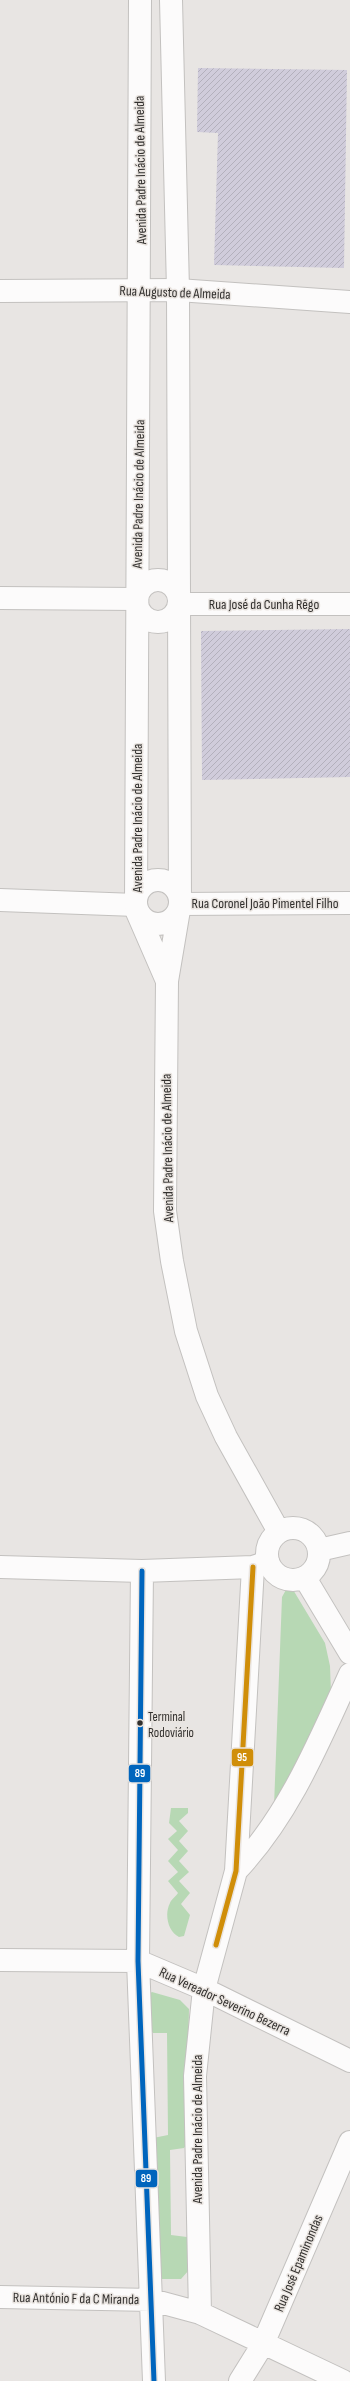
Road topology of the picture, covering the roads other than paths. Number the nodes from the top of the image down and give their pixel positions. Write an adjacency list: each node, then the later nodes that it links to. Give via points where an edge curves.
1 (140, 0): 4 (street, Avenida Padre Inácio de Almeida)
2 (171, 0): 5 (street, Avenida Padre Inácio de Almeida)
3 (0, 290): 4 (street, Rua Augusto de Almeida)
4 (141, 290): 5 (street, Rua Augusto de Almeida); 8 (street, Avenida Padre Inácio de Almeida)
5 (178, 290): 6 (street, Rua Augusto de Almeida); 9 (street, Avenida Padre Inácio de Almeida)
6 (350, 302)
7 (0, 598): 8 (street)
8 (137, 599): 9 (street, via 144,617 155,622 162,622 173,616); 9 (street, via 144,586 157,580 171,584 176,590); 14 (street, Avenida Padre Inácio de Almeida)
9 (179, 604): 10 (street, Rua José da Cunha Rêgo); 13 (street, Avenida Padre Inácio de Almeida)
10 (350, 604)
11 (0, 900): 14 (street)
12 (350, 903): 13 (street, Rua Coronel João Pimentel Filho)
13 (180, 904): 14 (street, via 174,917 162,924 155,924 142,918); 14 (street, via 180,897 172,885 158,880 145,885 137,897); 15 (street, Avenida Padre Inácio de Almeida)
14 (136, 905): 15 (street, Avenida Padre Inácio de Almeida)
15 (167, 981): 16 (street, Avenida Padre Inácio de Almeida, via 165,1211 173,1269 186,1331 207,1396 226,1437)
16 (279, 1532): 18 (street, via 287,1528 304,1530 311,1535); 19 (street, via 268,1545)
17 (350, 1543): 18 (street)
18 (319, 1550): 22 (street, via 317,1566)
19 (260, 1564): 21 (street); 22 (street, via 283,1579); 25 (street, Avenida Padre Inácio de Almeida)
20 (0, 1566): 21 (street)
21 (142, 1571): 27 (street)
22 (305, 1578): 23 (street)
23 (350, 1653)
24 (350, 1674): 25 (street, via 302,1778 257,1850)
25 (236, 1871): 28 (street, Avenida Padre Inácio de Almeida)
26 (0, 1960): 27 (street, Rua Vereador Severino Bezerra)
27 (138, 1961): 28 (street, Rua Vereador Severino Bezerra); 32 (street)
28 (204, 1989): 29 (street, Rua Vereador Severino Bezerra); 33 (street, Avenida Padre Inácio de Almeida, via 195,2076)
29 (350, 2061)
30 (350, 2142): 34 (street, Rua José Epaminondas)
31 (0, 2297): 32 (street, Rua António F da C Miranda)
32 (152, 2300): 33 (street); 35 (street)
33 (200, 2312): 34 (street)
34 (263, 2344): 36 (street, Rua José Epaminondas); 37 (street)
35 (154, 2381)
36 (240, 2381)
37 (343, 2381)

